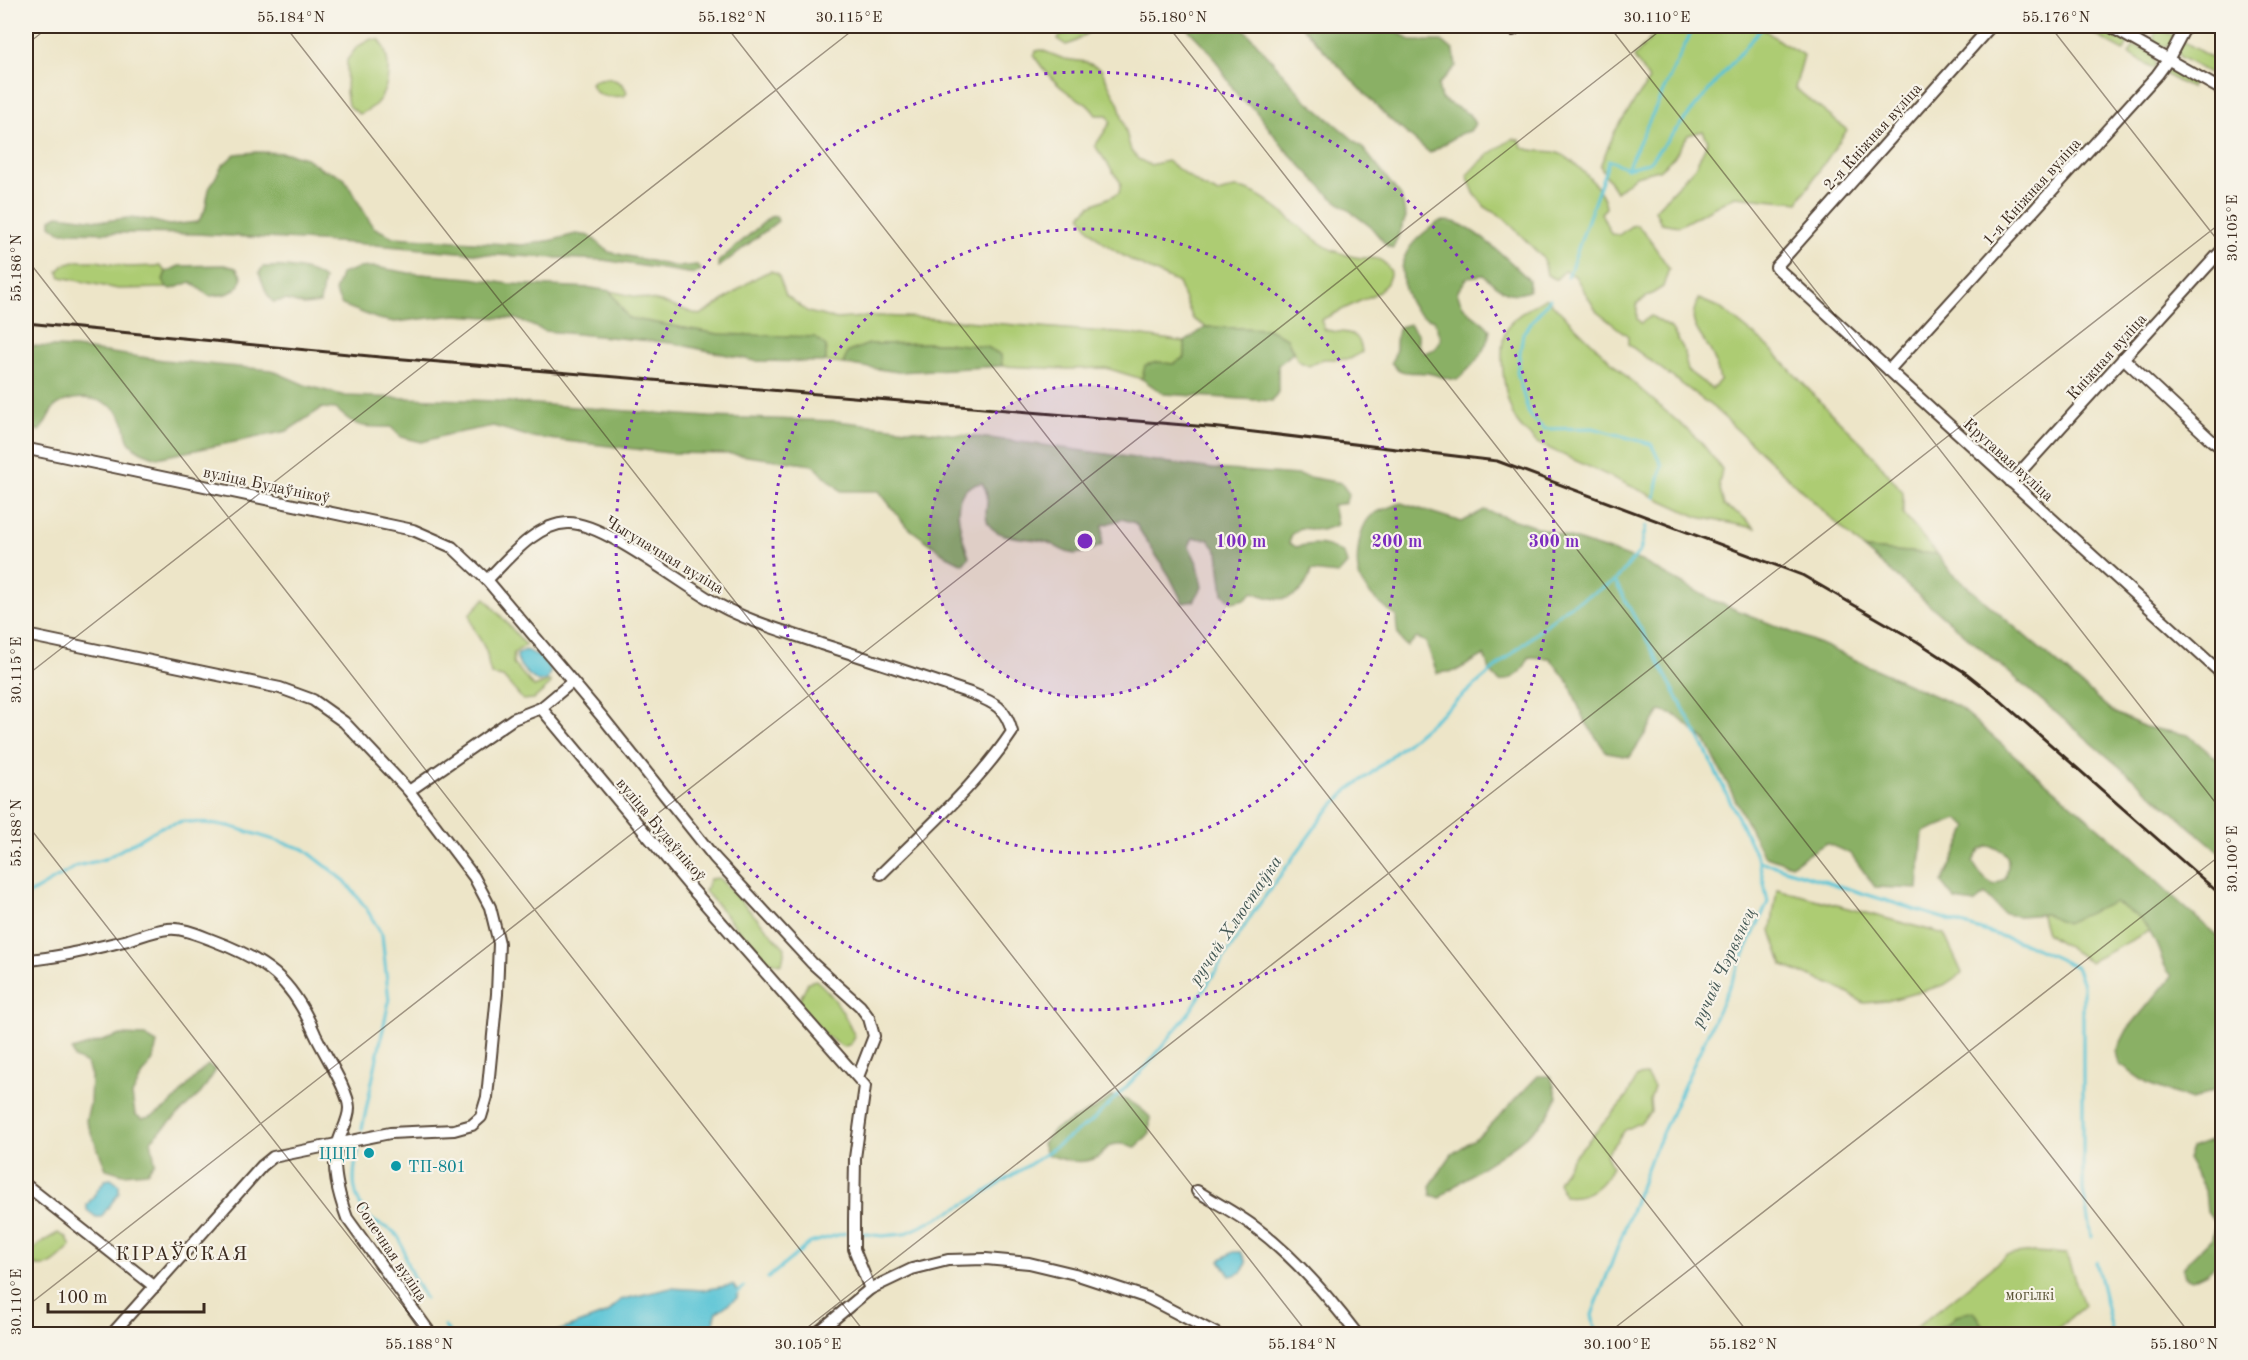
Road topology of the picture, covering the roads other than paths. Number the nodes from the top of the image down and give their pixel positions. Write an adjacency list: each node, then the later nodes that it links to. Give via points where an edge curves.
1 (1991, 26): 7 (street, 2-я Кніжная вуліца)
2 (2109, 26): 4 (street)
3 (2186, 26): 4 (street, 1-я Кніжная вуліца)
4 (2168, 60): 5 (street); 9 (street, 1-я Кніжная вуліца)
5 (2223, 90)
6 (2223, 250): 8 (street, Кніжная вуліца)
7 (1776, 267): 9 (street, Кругавая вуліца)
8 (2123, 358): 10 (street); 12 (street, Кніжная вуліца)
9 (1889, 370): 12 (street, Кругавая вуліца)
10 (2223, 448)
11 (26, 450): 13 (street, вуліца Будаўнікоў, via 413,530 452,547)
12 (2011, 482): 15 (street, Кругавая вуліца)
13 (487, 580): 16 (street); 19 (street, Чыгуначная вуліца, via 513,553 553,525 586,525 720,606 776,629 996,703 1008,718 1012,732 982,773)
14 (26, 635): 18 (street, via 280,688 313,700 356,733)
15 (2223, 674)
16 (572, 682): 17 (street); 21 (street, via 714,857 812,963 870,1018 874,1036)
17 (541, 708): 18 (street, via 513,719); 21 (street, вуліца Будаўнікоў, via 692,889)
18 (409, 791): 22 (street, via 474,877 490,908 499,943 487,1097 481,1117 466,1128 390,1133)
19 (881, 874)
20 (26, 960): 22 (street, Сонечная вуліца, via 170,928 257,959 272,969 294,994 342,1087 349,1108)
21 (862, 1082): 26 (street, via 855,1158 854,1249)
22 (337, 1144): 25 (street, via 273,1157); 28 (street, Сонечная вуліца, via 336,1177 347,1218)
23 (26, 1185): 25 (street)
24 (1197, 1191): 31 (street, via 1256,1228 1332,1302)
25 (155, 1287): 27 (street)
26 (870, 1289): 29 (street); 30 (street, via 912,1269 948,1260 1029,1263 1148,1298)
27 (112, 1335)
28 (431, 1335)
29 (816, 1335)
30 (1217, 1335)
31 (1357, 1335)

